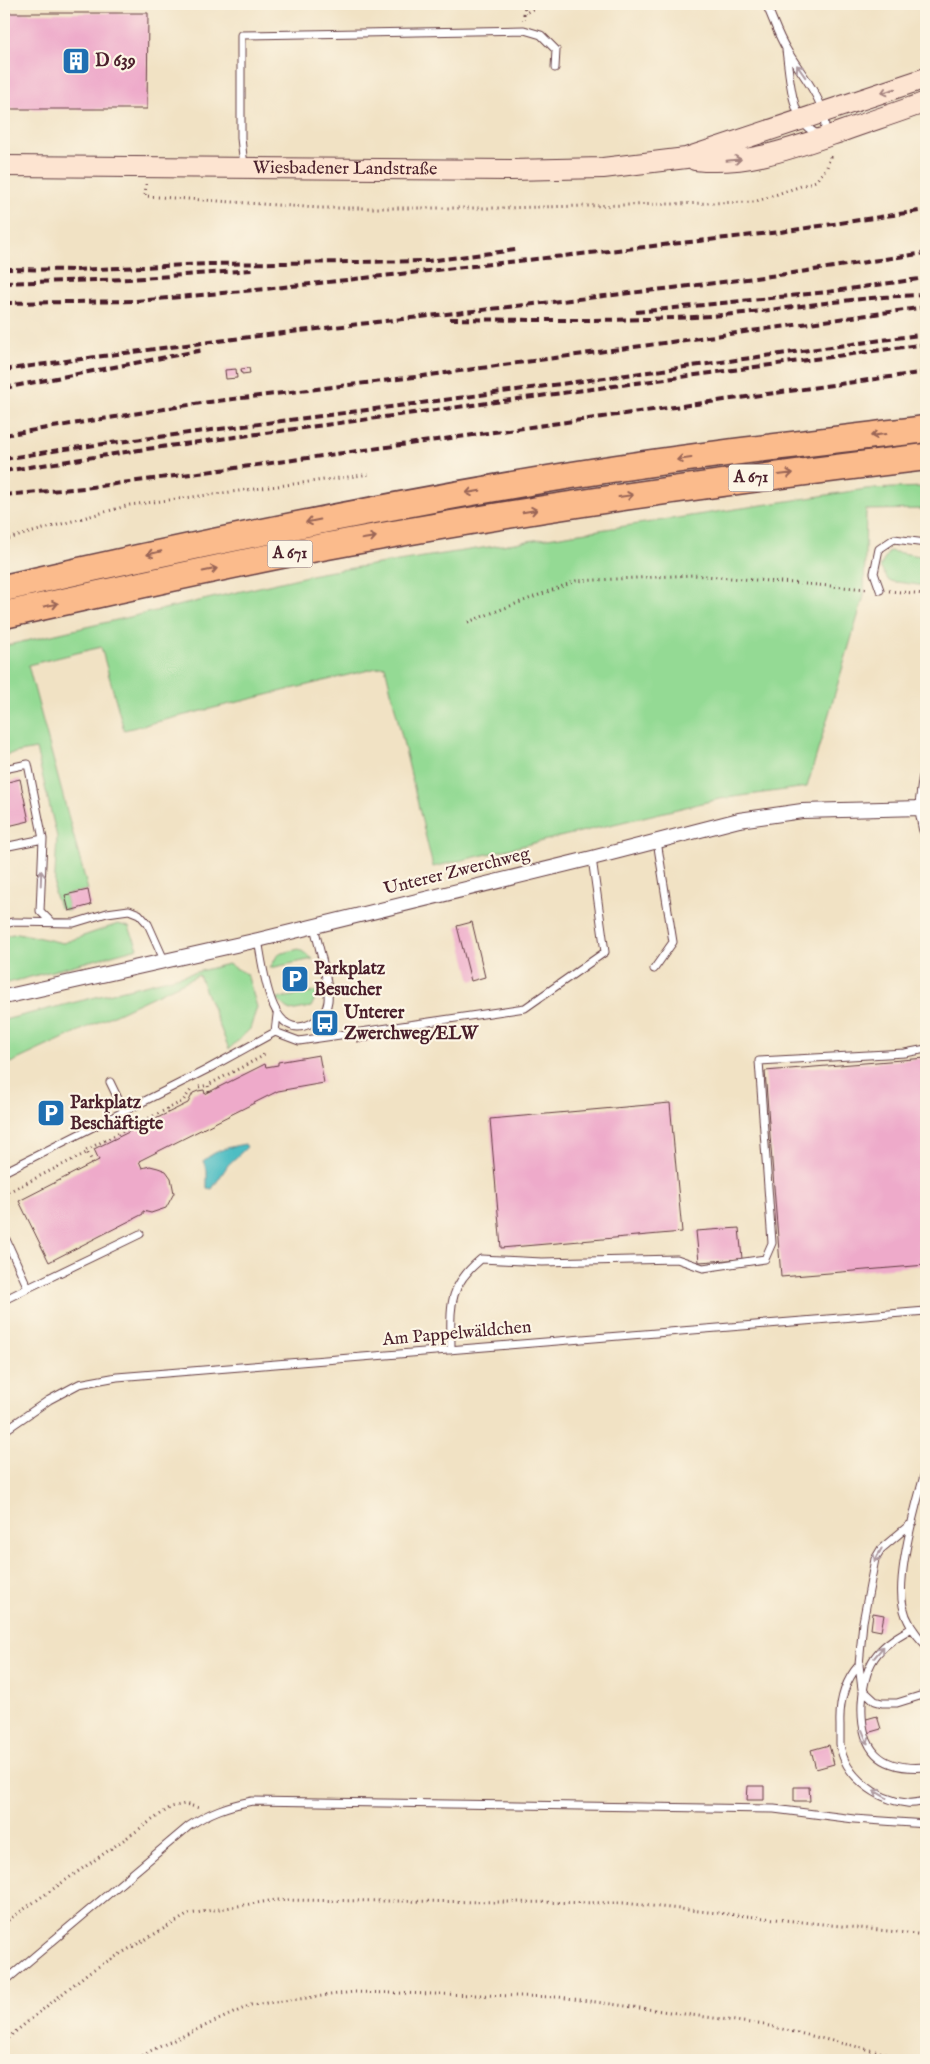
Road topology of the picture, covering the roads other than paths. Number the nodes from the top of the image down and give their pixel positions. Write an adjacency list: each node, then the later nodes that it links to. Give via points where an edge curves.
1 (766, 4): 2 (lane)
2 (786, 50): 6 (lane, one-way to 2, via 809,82); 7 (lane, via 792,93)
3 (555, 68): 11 (lane, via 556,50 541,35 524,30 241,35)
4 (926, 78): 6 (main road, Wiesbadener Landstraße, one-way to 6)
5 (926, 102): 8 (main road, Wiesbadener Landstraße)
6 (823, 112): 7 (main road, Wiesbadener Landstraße); 8 (lane, via 826,123)
7 (801, 120): 8 (lane); 9 (main road, Wiesbadener Landstraße)
8 (823, 138): 9 (main road, Wiesbadener Landstraße, one-way to 8, via 721,161 758,157)
9 (686, 158): 11 (main road, Wiesbadener Landstraße, via 604,168)
10 (4, 166): 11 (main road, Wiesbadener Landstraße)
11 (244, 169)
12 (926, 429): 15 (highway, A 671, one-way to 15, via 573,475 345,515)
13 (926, 457): 17 (highway, A 671, one-way to 13, via 348,542 724,481)
14 (926, 543): 16 (lane, via 894,539 879,549 874,573)
15 (4, 588)
16 (880, 590)
17 (4, 615)
18 (4, 769): 22 (lane, via 28,764)
19 (926, 783): 20 (street)
20 (922, 808): 21 (street); 23 (street, Unterer Zwerchweg, via 802,811 739,820)
21 (926, 829)
22 (43, 839): 24 (lane); 26 (lane, one-way to 22, via 40,911)
23 (657, 841): 25 (street, Unterer Zwerchweg); 31 (lane, via 673,942)
24 (4, 847)
25 (592, 858): 28 (street, Unterer Zwerchweg); 34 (lane, via 605,952 525,1008 299,1041)
26 (51, 922): 27 (lane); 30 (lane, via 74,923 128,910 139,914 148,924)
27 (4, 924)
28 (314, 926): 29 (street, Unterer Zwerchweg); 33 (lane, via 328,990 324,1012 307,1025 290,1024)
29 (258, 940): 30 (street, Unterer Zwerchweg); 33 (lane)
30 (165, 962): 32 (street, Unterer Zwerchweg)
31 (654, 969)
32 (4, 997)
33 (277, 1015): 34 (lane)
34 (275, 1032): 37 (lane)
35 (926, 1049): 44 (lane, via 759,1061 772,1243 765,1259 703,1268 676,1259 542,1262 481,1259 456,1286 451,1303)
36 (110, 1082): 37 (lane)
37 (124, 1111): 38 (lane)
38 (4, 1172)
39 (140, 1234): 41 (lane)
40 (4, 1235): 41 (lane)
41 (28, 1288): 42 (lane)
42 (4, 1300)
43 (926, 1311): 44 (lane, Am Pappelwäldchen)
44 (451, 1350): 45 (lane, Am Pappelwäldchen, via 126,1376 89,1382 49,1400)
45 (4, 1431)
46 (926, 1469): 47 (lane)
47 (913, 1522): 48 (lane, via 901,1593 904,1611); 50 (lane, one-way to 50, via 874,1558)
48 (912, 1628): 49 (lane); 51 (lane, one-way to 48, via 878,1653 891,1640)
49 (926, 1645)
50 (859, 1664): 51 (lane); 54 (lane, one-way to 50, via 909,1803 887,1799 857,1778 846,1762 840,1745 840,1712 847,1681)
51 (862, 1689): 52 (lane, via 882,1703 897,1703); 53 (lane, one-way to 53, via 862,1728 871,1748 892,1764)
52 (926, 1694)
53 (926, 1767)
54 (926, 1801)
55 (926, 1824): 56 (lane, via 854,1820 774,1810 252,1800 208,1813 189,1826)
56 (4, 1982)

